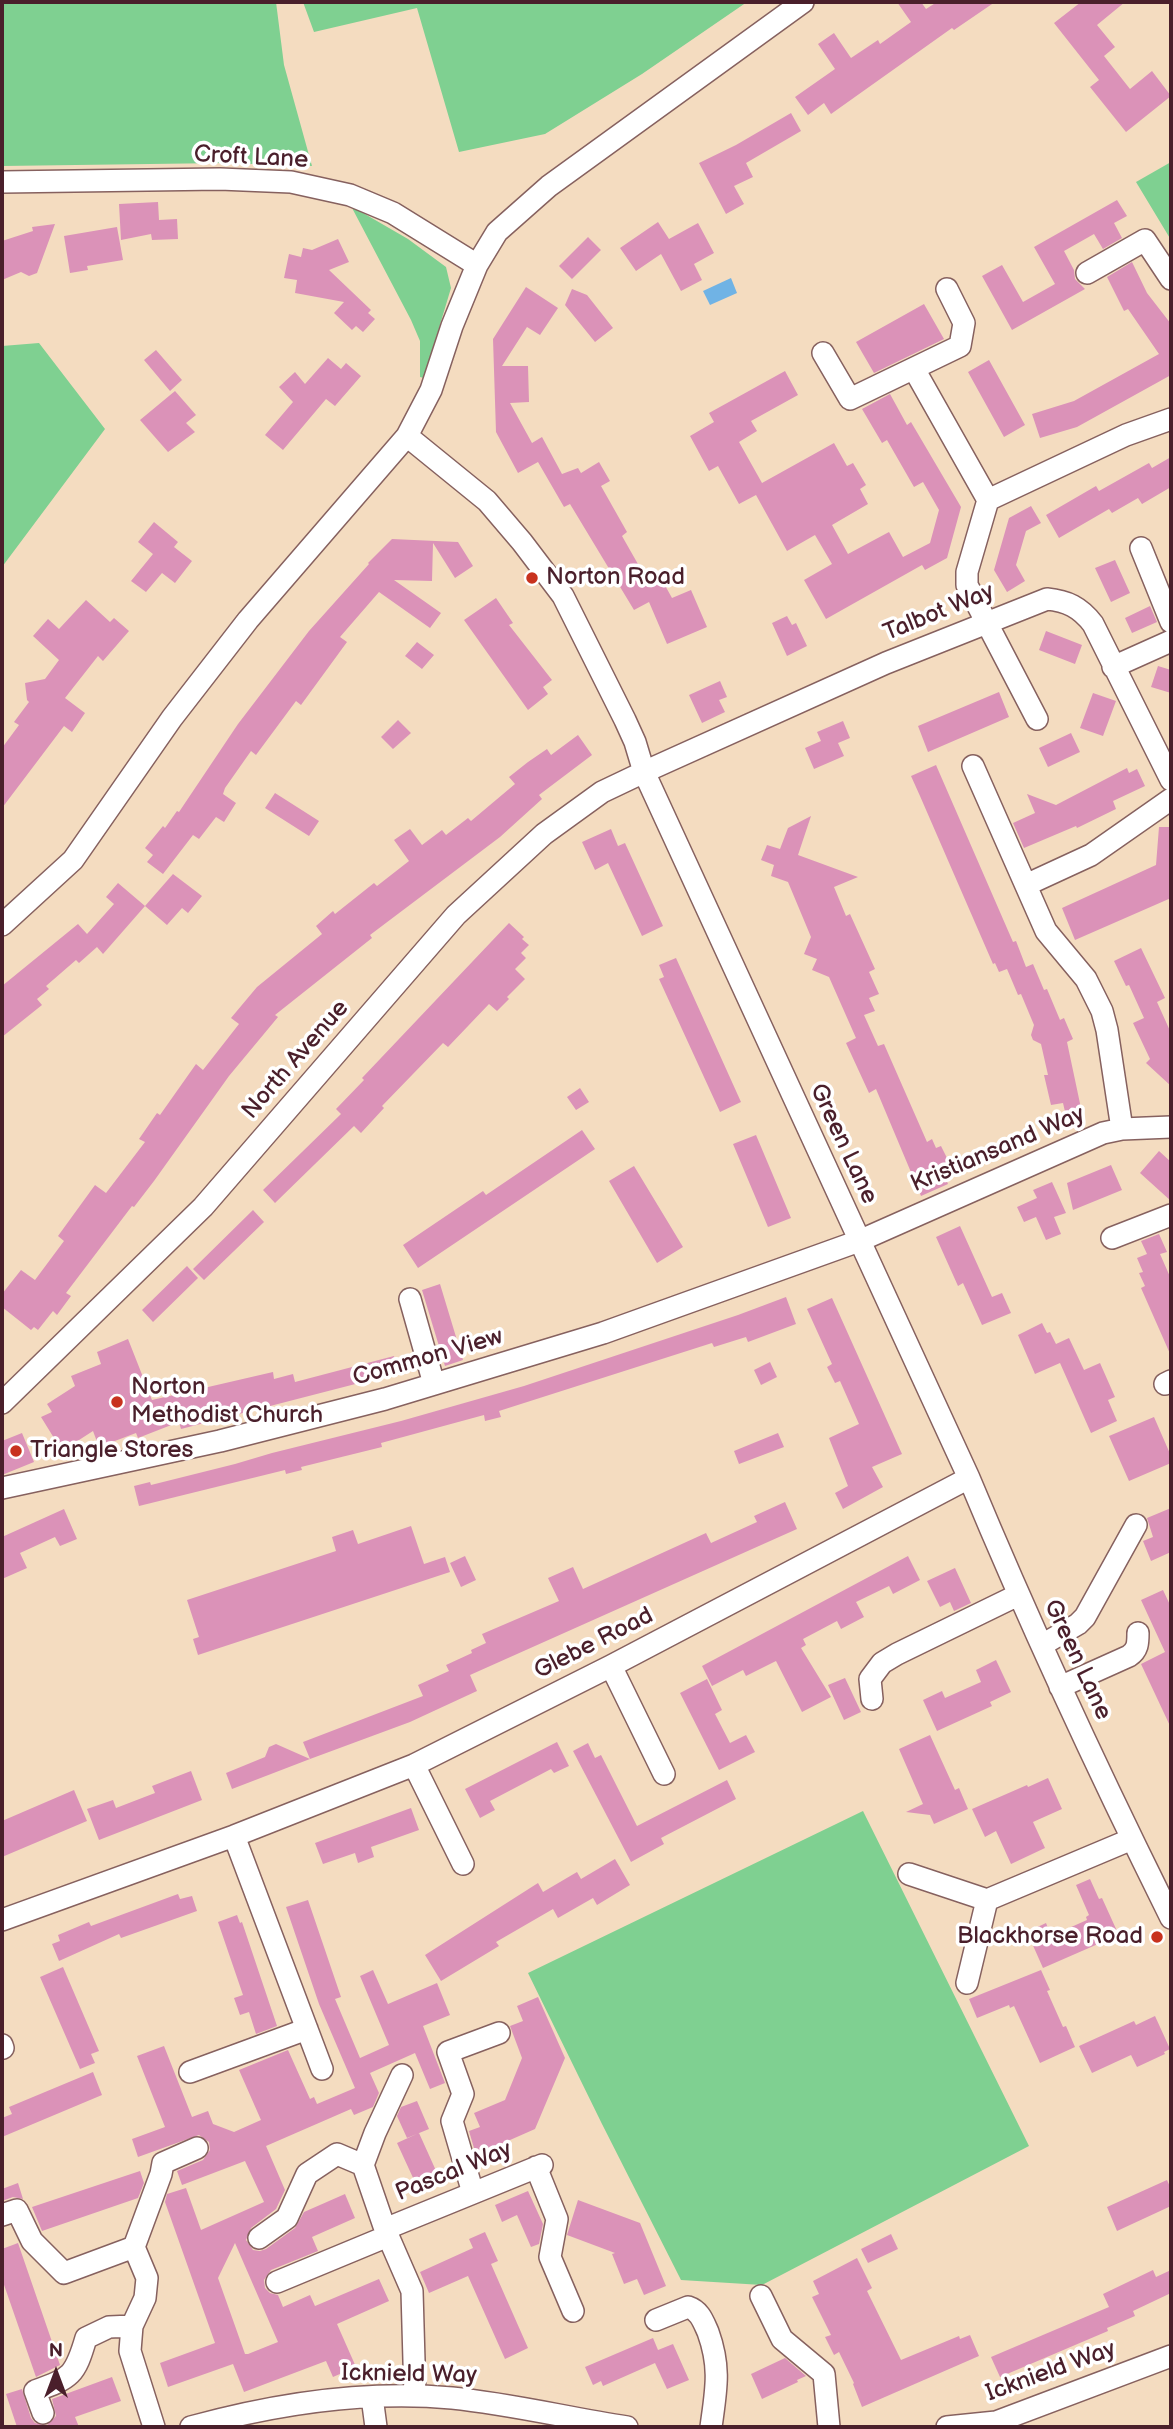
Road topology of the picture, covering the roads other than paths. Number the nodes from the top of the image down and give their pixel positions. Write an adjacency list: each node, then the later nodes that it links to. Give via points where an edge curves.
1 (803, 2): 3 (street, via 548,186 497,232)
2 (2, 181): 3 (street, Croft Lane, via 291,182 350,195 382,208)
3 (477, 265): 10 (street, via 431,390)
4 (1087, 273): 5 (street, via 1145,240)
5 (1171, 279)
6 (947, 289): 8 (street, via 964,324 960,346)
7 (823, 354): 8 (street, via 850,399)
8 (914, 369): 11 (street)
9 (1171, 419): 11 (street, via 1126,435)
10 (407, 436): 19 (street, Green Lane, via 487,501 563,596 625,720); 23 (street, via 248,620 172,718 73,860)
11 (988, 500): 13 (street, via 967,572 967,585)
12 (1141, 548): 14 (street)
13 (985, 622): 16 (street, Talbot Way, via 1047,599 1067,603 1085,613 1093,624); 17 (street); 19 (street, Talbot Way)
14 (1171, 622)
15 (1171, 641): 16 (street)
16 (1113, 667): 20 (street, Talbot Way)
17 (1037, 719)
18 (972, 766): 22 (street, Kristiansand Way)
19 (644, 772): 28 (street, Green Lane); 31 (street, North Avenue, via 603,792 544,834 456,915 203,1207)
20 (1171, 780)
21 (1171, 799): 22 (street, via 1091,855)
22 (1026, 885): 25 (street, Kristiansand Way, via 1046,931 1086,979 1102,1011)
23 (2, 925)
24 (1171, 1128): 25 (street, Kristiansand Way)
25 (1122, 1129): 28 (street, Kristiansand Way, via 1103,1133)
26 (1171, 1215): 27 (street)
27 (1112, 1238)
28 (859, 1241): 30 (street, Common View, via 603,1333); 32 (street, Green Lane)
29 (410, 1299): 30 (street)
30 (434, 1384): 33 (street, Common View, via 220,1441)
31 (2, 1403)
32 (969, 1478): 35 (street, Green Lane); 38 (street, Glebe Road)
33 (2, 1488)
34 (1136, 1525): 37 (street, via 1084,1617)
35 (1018, 1595): 37 (street, Green Lane); 40 (street, via 882,1663 870,1679)
36 (1139, 1633): 39 (street, via 1135,1652)
37 (1042, 1646): 39 (street, Green Lane)
38 (611, 1665): 41 (street, Glebe Road); 42 (street)
39 (1060, 1687): 44 (street, Green Lane)
40 (872, 1699)
41 (414, 1765): 43 (street, Glebe Road); 45 (street)
42 (664, 1774)
43 (234, 1836): 49 (street, Glebe Road); 51 (street)
44 (1132, 1839): 47 (street); 48 (street, Green Lane)
45 (463, 1864)
46 (909, 1874): 47 (street)
47 (987, 1900): 50 (street)
48 (1171, 1917)
49 (2, 1920)
50 (967, 1983)
51 (307, 2029): 53 (street); 54 (street)
52 (499, 2033): 58 (street, via 448,2052 463,2094 452,2121)
53 (322, 2069)
54 (190, 2072)
55 (402, 2076): 57 (street)
56 (197, 2148): 62 (street, via 163,2163)
57 (363, 2165): 60 (street, Pascal Way); 61 (street, Pascal Way, via 337,2154 307,2175 288,2218)
58 (473, 2193): 60 (street, Pascal Way); 65 (street, Pascal Way, via 539,2166 557,2219 550,2257)
59 (2, 2215): 62 (street, via 17,2210 32,2242 64,2273)
60 (386, 2232): 63 (street); 69 (street, Pascal Way, via 412,2291)
61 (259, 2238)
62 (134, 2247): 67 (street, via 147,2278 145,2298)
63 (277, 2282)
64 (761, 2296): 78 (street, via 782,2339 824,2374)
65 (573, 2311)
66 (656, 2320): 77 (street, via 688,2307 703,2319 717,2363)
67 (132, 2326): 71 (street, via 109,2327 86,2338 66,2380 35,2390); 73 (street, via 132,2361)
68 (1171, 2356): 79 (street, Icknield Way, via 996,2422)
69 (415, 2396): 70 (street, Icknield Way); 72 (street, Icknield Way, via 494,2403)
70 (372, 2397): 74 (street, Icknield Way, via 281,2407); 75 (street)
71 (43, 2413)
72 (548, 2420): 76 (street, Icknield Way)
73 (153, 2427)
74 (191, 2427)
75 (376, 2427)
76 (627, 2427)
77 (711, 2427)
78 (829, 2427)
79 (947, 2427)

